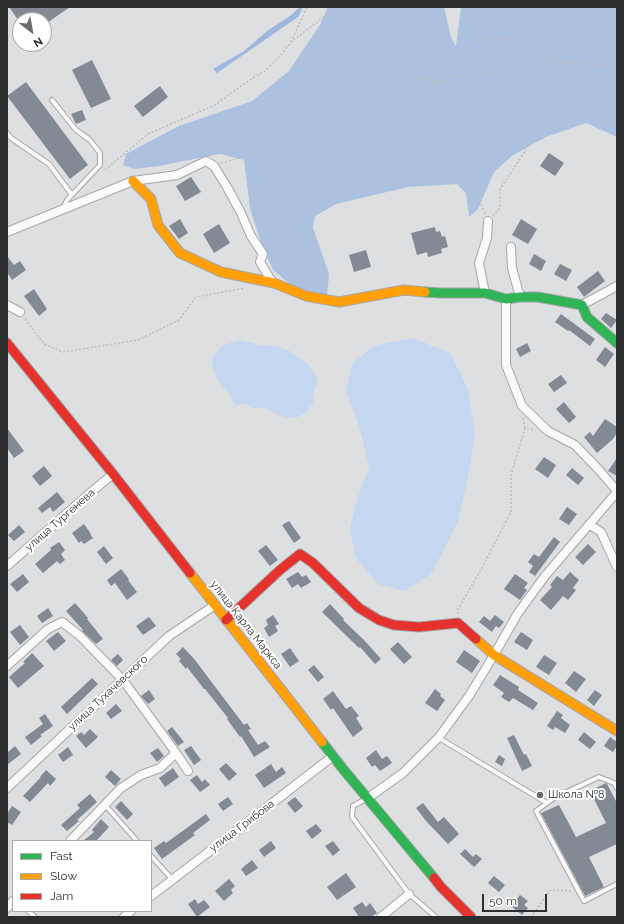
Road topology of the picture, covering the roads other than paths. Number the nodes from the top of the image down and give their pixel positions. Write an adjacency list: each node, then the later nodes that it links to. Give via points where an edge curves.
1 (52, 100): 4 (lane, via 76,130 90,140 100,153 100,164)
2 (7, 133): 4 (lane, via 49,164)
3 (132, 181): 5 (street); 9 (street, via 151,199 158,226 180,253 221,272); 9 (street, via 177,175 206,161 214,166 228,187 251,236 263,254 260,262)
4 (72, 195): 5 (lane)
5 (63, 210): 7 (street)
6 (488, 221): 11 (street, via 487,238 479,263)
7 (7, 232)
8 (510, 247): 12 (street, via 512,268)
9 (274, 283): 11 (street, via 306,296 339,302 404,290)
10 (617, 286): 14 (street)
11 (485, 293): 13 (street)
12 (520, 297): 13 (street); 14 (street)
13 (506, 299): 20 (street, via 506,365 522,406 548,431 575,445)
14 (582, 304): 17 (street, via 587,316)
15 (7, 305): 16 (street)
16 (20, 312)
17 (617, 342)
18 (7, 343): 19 (street, улица Карла Маркса)
19 (113, 474): 22 (street, улица Тургенева); 24 (street, улица Карла Маркса)
20 (617, 492): 21 (street)
21 (590, 525): 23 (street, via 601,532); 26 (street, via 545,576 518,613)
22 (7, 566)
23 (617, 567)
24 (215, 605): 25 (street, улица Карла Маркса); 28 (street, улица Тухачевского, via 169,636)
25 (226, 620): 26 (street, via 300,554 313,563 358,608 379,620 394,625 419,627 458,623); 32 (street, улица Карла Маркса)
26 (494, 654): 29 (street); 30 (street, via 469,696)
27 (7, 666): 28 (street, via 48,629 62,622 79,635)
28 (123, 680): 31 (street); 34 (street, улица Тухачевского)
29 (617, 731)
30 (439, 737): 36 (street, via 403,773); 37 (lane)
31 (176, 753): 33 (street); 38 (street, via 160,768 121,788)
32 (333, 756): 36 (street, улица Карла Маркса); 42 (street, улица Грибова)
33 (188, 771)
34 (7, 788)
35 (617, 788): 37 (lane, via 614,783 599,776)
36 (368, 798): 44 (lane, via 353,806 352,817); 48 (street, улица Карла Маркса, via 441,887)
37 (547, 803): 43 (lane, via 536,811 584,901)
38 (105, 805): 39 (street); 40 (lane)
39 (71, 840)
40 (136, 840)
41 (152, 857): 42 (lane)
42 (172, 880): 45 (street, улица Грибова)
43 (617, 884)
44 (409, 894): 46 (street); 47 (lane)
45 (152, 895)
46 (381, 917)
47 (436, 917)
48 (471, 917)

